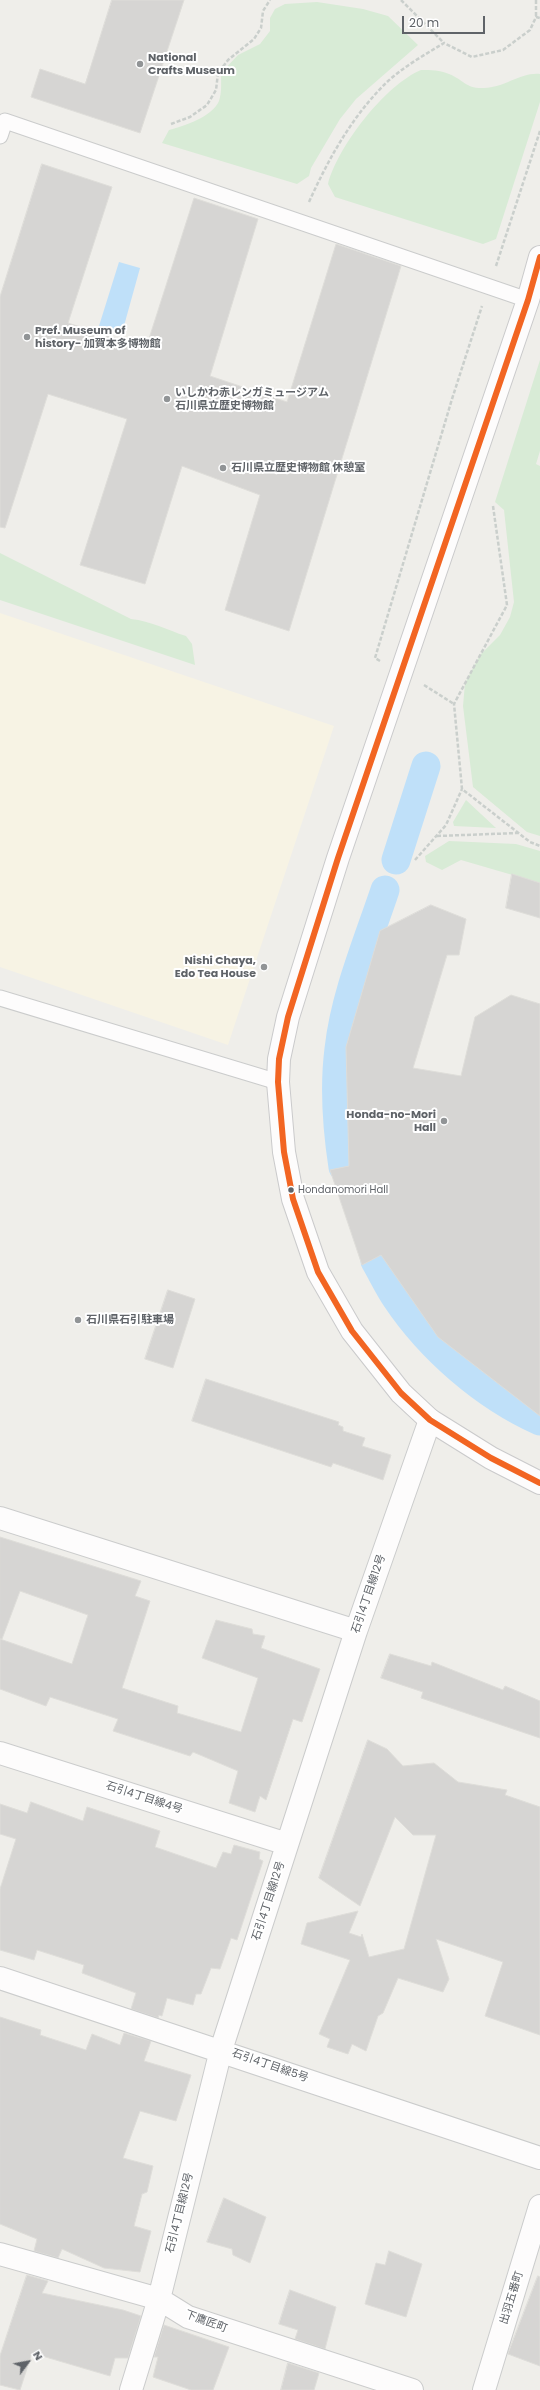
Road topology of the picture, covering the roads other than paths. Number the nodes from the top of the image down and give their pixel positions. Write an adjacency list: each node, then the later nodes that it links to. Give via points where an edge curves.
1 (0, 136): 3 (lane, via 5,121)
2 (540, 257): 3 (street)
3 (528, 300): 5 (street, via 346,832 288,1017 279,1059)
4 (0, 998): 5 (lane)
5 (278, 1082): 6 (street, via 284,1152 293,1200 318,1272 333,1302 371,1358 401,1393)
6 (430, 1420): 7 (street, via 491,1458); 9 (street, 石引4丁目線12号)
7 (540, 1483)
8 (0, 1518): 9 (street)
9 (356, 1631): 11 (street, 石引4丁目線12号)
10 (0, 1753): 11 (street, 石引4丁目線4号)
11 (287, 1844): 13 (street, 石引4丁目線12号)
12 (0, 1978): 13 (street, 石引4丁目線5号)
13 (221, 2050): 14 (street, 石引4丁目線5号); 17 (street, 石引4丁目線12号)
14 (540, 2158)
15 (540, 2206): 20 (street, 出羽五番町)
16 (0, 2254): 17 (street, 下鷹匠町)
17 (159, 2299): 18 (street, 石引4丁目線12号); 19 (street, 下鷹匠町, via 188,2317)
18 (131, 2390)
19 (412, 2390)
20 (484, 2390)

